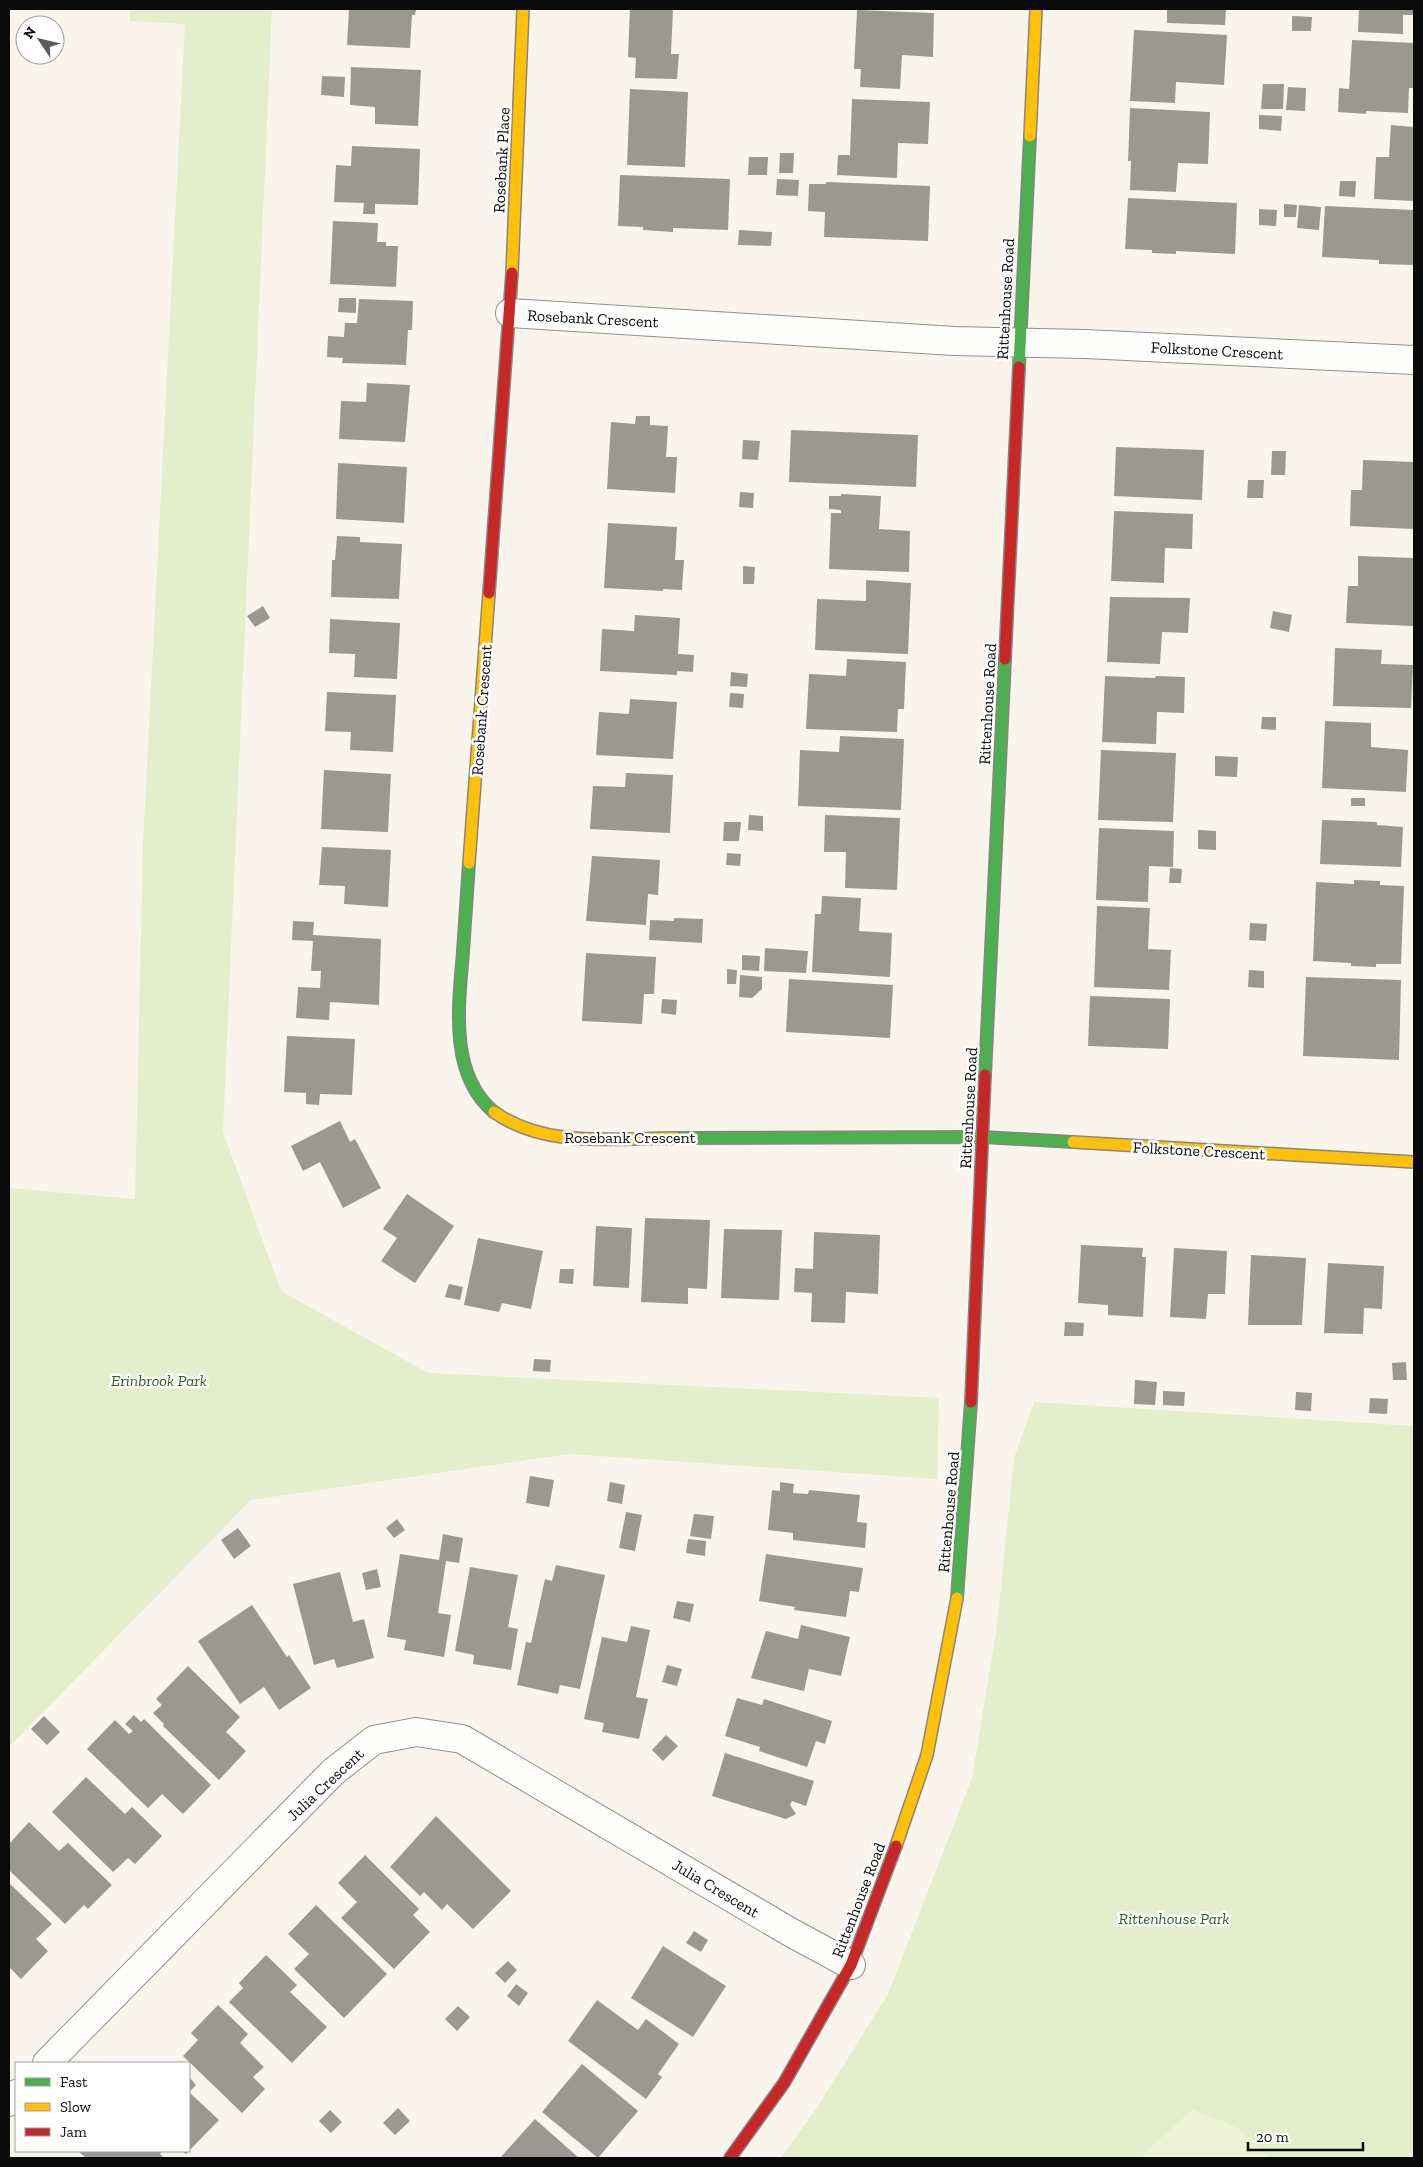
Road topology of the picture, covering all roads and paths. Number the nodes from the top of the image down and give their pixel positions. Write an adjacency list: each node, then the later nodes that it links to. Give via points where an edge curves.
1 (524, 9): 3 (street, Rosebank Place)
2 (1036, 9): 4 (street, Rittenhouse Road)
3 (510, 313): 4 (street, Rosebank Crescent); 6 (street, Rosebank Crescent, via 458,1019 462,1059 473,1089 493,1111 524,1129 562,1138)
4 (1019, 343): 5 (street, Folkstone Crescent); 6 (street, Rittenhouse Road)
5 (1414, 360)
6 (983, 1137): 7 (street, Folkstone Crescent); 8 (street, Rittenhouse Road, via 971,1427 957,1600 927,1755 878,1898)
7 (1414, 1162)
8 (851, 1965): 9 (street, Julia Crescent, via 462,1738 416,1732 374,1740 332,1772); 10 (street, Rittenhouse Road, via 784,2082)
9 (48, 2062)
10 (730, 2158)

